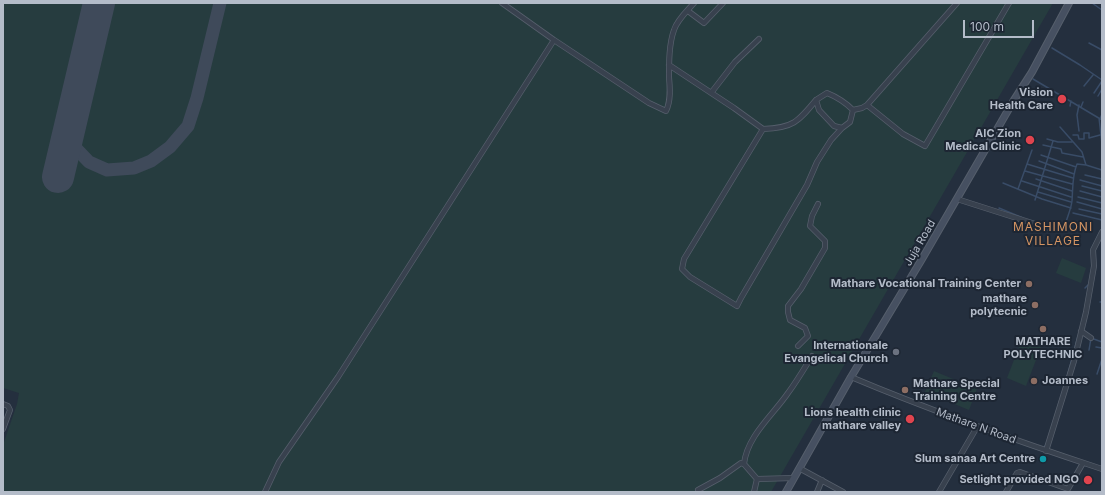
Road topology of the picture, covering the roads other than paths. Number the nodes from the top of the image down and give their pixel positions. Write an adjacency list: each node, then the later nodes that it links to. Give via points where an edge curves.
1 (502, 3): 9 (street)
2 (694, 3): 7 (street)
3 (723, 3): 7 (street, via 704,23)
4 (957, 3): 13 (street)
5 (1009, 3): 13 (street, via 925,146 903,134)
6 (1069, 3): 17 (main road, Juja Road, via 1032,72)
7 (688, 11): 10 (street, via 674,30)
8 (759, 39): 11 (street, via 735,62)
9 (554, 40): 10 (street, via 649,103 666,111); 38 (street, via 338,376 279,462)
10 (669, 65): 11 (street)
11 (711, 93): 16 (street)
12 (816, 100): 14 (street, via 827,93 836,96); 15 (street, via 819,110 834,126); 16 (street, via 802,117 792,124 780,129)
13 (867, 105): 14 (street)
14 (853, 110): 15 (street, via 850,122)
15 (842, 128): 16 (street, via 817,162 807,185 737,306 682,269 684,259)
16 (763, 129)
17 (957, 199): 19 (street); 25 (main road, Juja Road)
18 (818, 204): 23 (street, via 810,226 825,241 825,248 788,306 790,320 805,328 808,336)
19 (1051, 229)
20 (1102, 232): 21 (street, via 1093,250 1094,266)
21 (1081, 331): 22 (street); 29 (street)
22 (1091, 338)
23 (798, 346)
24 (812, 356): 31 (street, via 752,442)
25 (851, 378): 27 (street, Mathare N Road); 32 (main road, Juja Road)
26 (3, 404): 28 (street, via 10,410)
27 (977, 427): 29 (street, Mathare N Road); 43 (street)
28 (3, 429)
29 (1046, 451): 30 (street, Mathare N Road)
30 (1083, 463): 33 (street, Mathare N Road); 44 (street, via 1068,489 1020,472)
31 (744, 464): 35 (street); 37 (street, via 741,463)
32 (799, 468): 34 (main road, Juja Road); 36 (street)
33 (1102, 469)
34 (794, 478): 35 (street); 40 (main road, Juja Road)
35 (757, 479): 39 (street)
36 (822, 480): 41 (street); 42 (street)
37 (698, 490)
38 (264, 492)
39 (754, 492)
40 (786, 492)
41 (816, 492)
42 (844, 492)
43 (939, 492)
44 (1006, 492)

